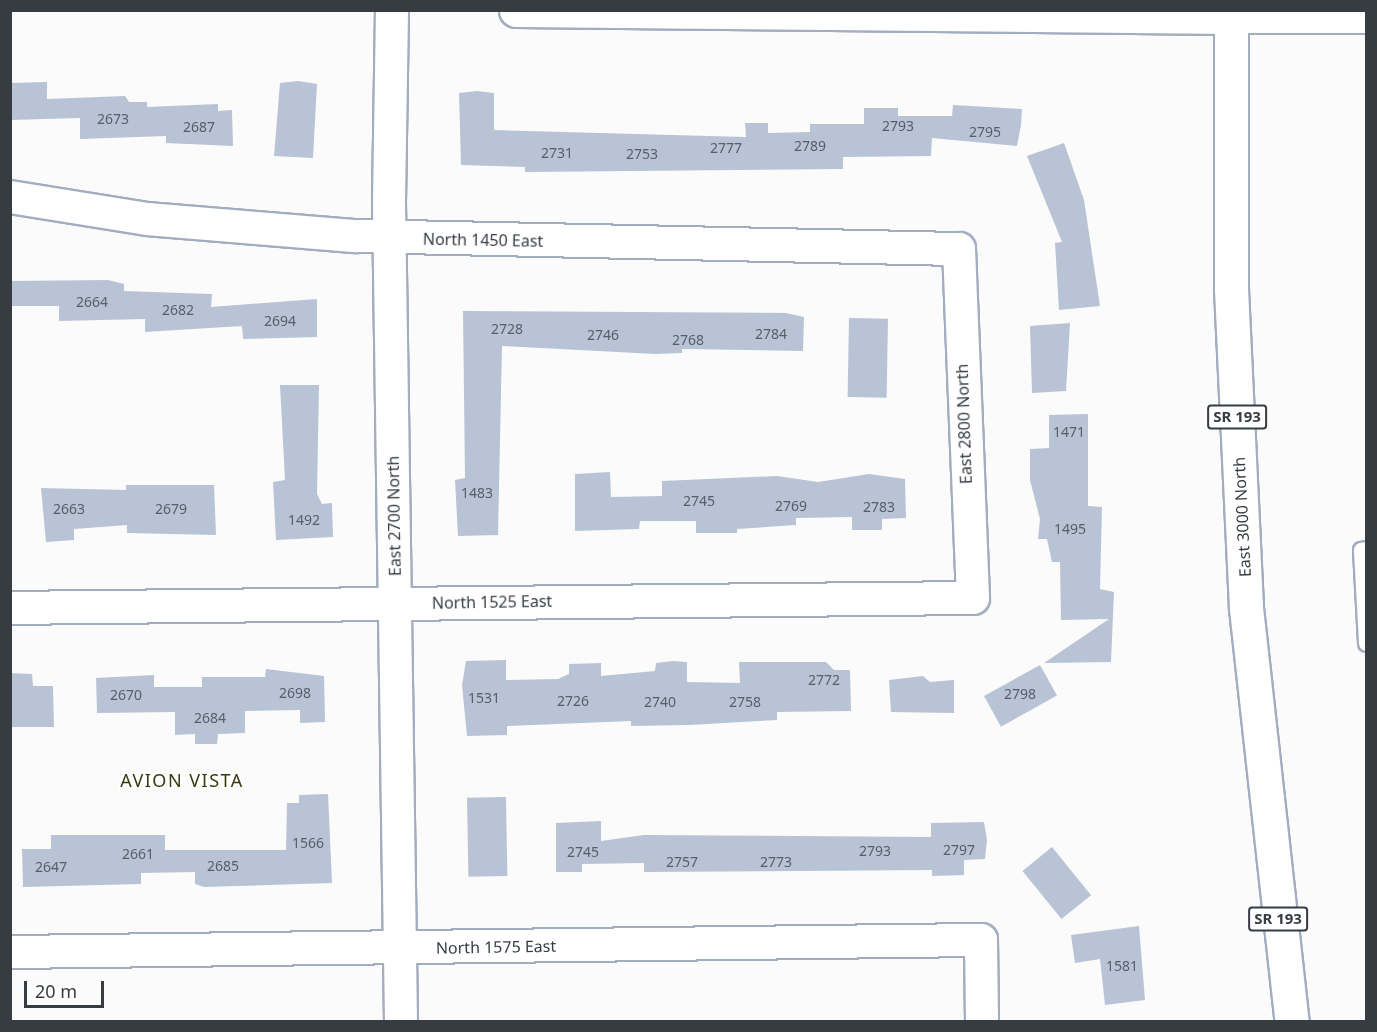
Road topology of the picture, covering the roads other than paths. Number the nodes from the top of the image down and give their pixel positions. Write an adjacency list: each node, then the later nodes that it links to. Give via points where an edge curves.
1 (392, 10): 6 (street, East 2700 North)
2 (516, 10): 3 (main road)
3 (1231, 14): 4 (street); 18 (main road, East 3000 North / SR 193, via 1232,289 1246,608)
4 (1366, 17)
5 (10, 197): 6 (street, North 1450 East, via 147,219)
6 (390, 238): 7 (street, North 1450 East); 10 (street, East 2700 North)
7 (959, 249): 9 (street, East 2800 North)
8 (1366, 549): 12 (lane, via 1361,550)
9 (973, 598): 10 (street, North 1525 East)
10 (397, 604): 11 (street, North 1525 East); 14 (street, East 2700 North)
11 (10, 608)
12 (1365, 620): 13 (lane)
13 (1366, 643)
14 (400, 948): 15 (street, North 1575 East); 16 (street, East 2700 North); 17 (street, North 1575 East, via 981,940)
15 (10, 952)
16 (401, 1022)
17 (982, 1022)
18 (1292, 1022)

